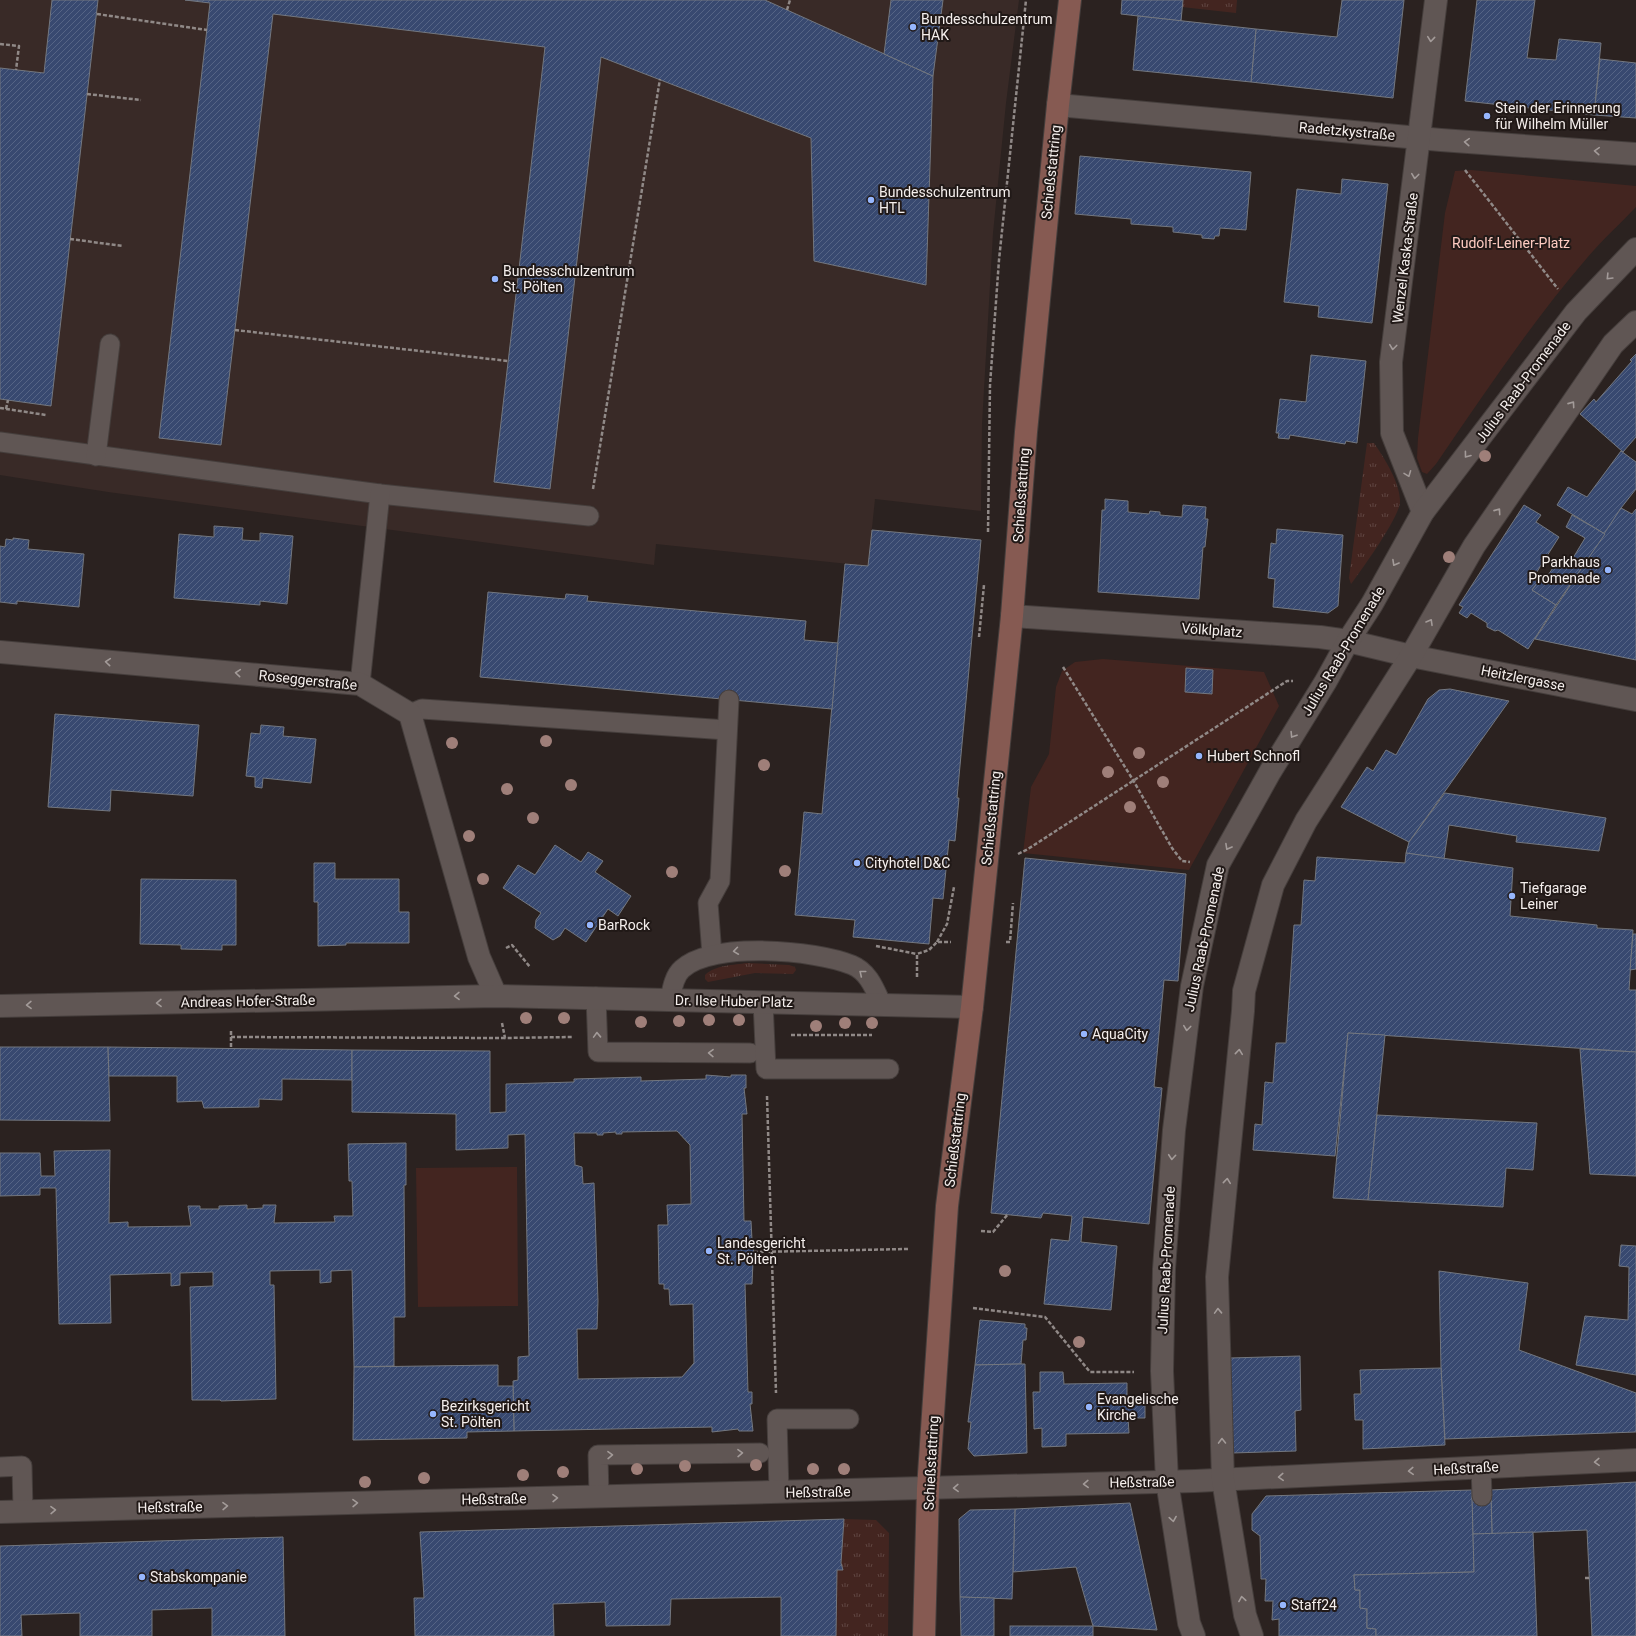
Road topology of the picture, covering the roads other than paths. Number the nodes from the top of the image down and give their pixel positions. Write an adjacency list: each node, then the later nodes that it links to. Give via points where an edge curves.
1 (1070, 0): 3 (main road, Schießstattring)
2 (1436, 0): 4 (street, Wenzel Kaska-Straße, one-way to 4)
3 (1058, 105): 4 (street, Radetzkystraße); 14 (main road, Schießstattring, via 1026,432)
4 (1420, 137): 5 (street, Radetzkystraße, one-way to 4); 12 (street, Wenzel Kaska-Straße, one-way to 12, via 1391,362 1392,433)
5 (1636, 154)
6 (1636, 249): 12 (street, Julius Raab-Promenade, one-way to 12, via 1576,312)
7 (1636, 322): 17 (street, one-way to 7, via 1474,546 1613,344)
8 (110, 344): 10 (lane)
9 (0, 442): 10 (lane)
10 (96, 456): 11 (lane)
11 (380, 494): 13 (lane); 18 (lane)
12 (1423, 512): 15 (street, Julius Raab-Promenade, one-way to 15, via 1372,604)
13 (588, 516)
14 (1012, 616): 15 (street, Völklplatz); 30 (main road, Schießstattring)
15 (1348, 641): 17 (street, Völklplatz); 39 (street, Julius Raab-Promenade, one-way to 39, via 1218,865 1192,986 1173,1144 1163,1300 1162,1371)
16 (0, 652): 18 (street, Roseggerstraße, one-way to 16)
17 (1411, 656): 20 (street, Heitzlergasse); 38 (street, one-way to 17, via 1217,1277 1244,991 1273,885 1306,821)
18 (360, 684): 21 (street, Roseggerstraße)
19 (729, 700): 22 (lane)
20 (1636, 700)
21 (410, 714): 22 (lane, via 422,709); 24 (street, via 479,957)
22 (727, 730): 23 (lane, via 720,882 708,903)
23 (712, 955): 26 (lane, via 695,960 681,969 674,982); 28 (lane, one-way to 23, via 871,980 852,965 811,955 776,951 744,950)
24 (496, 996): 25 (street, Dr. Ilse Huber Platz); 29 (street, Andreas Hofer-Straße, one-way to 29)
25 (596, 997): 26 (street, Dr. Ilse Huber Platz); 31 (lane, one-way to 25, via 598,1052)
26 (670, 999): 27 (street, Dr. Ilse Huber Platz)
27 (763, 1002): 28 (street, Dr. Ilse Huber Platz); 32 (lane, via 766,1069)
28 (882, 1005): 30 (street, Dr. Ilse Huber Platz)
29 (0, 1006)
30 (972, 1006): 40 (main road, Schießstattring, via 947,1206)
31 (750, 1054)
32 (889, 1069)
33 (849, 1419): 41 (lane, via 777,1419)
34 (760, 1453): 43 (lane, one-way to 34, via 598,1455)
35 (1636, 1460): 37 (street, Heßstraße, one-way to 37)
36 (0, 1466): 44 (lane, via 22,1466)
37 (1481, 1467): 38 (street, Heßstraße, one-way to 38); 42 (lane)
38 (1223, 1480): 39 (street, Heßstraße); 48 (street, one-way to 38, via 1245,1615)
39 (1167, 1481): 40 (street, Heßstraße, one-way to 40); 47 (street, Julius Raab-Promenade, one-way to 47, via 1189,1623)
40 (928, 1489): 41 (street, Heßstraße); 46 (main road, Schießstattring)
41 (779, 1492): 43 (street, Heßstraße)
42 (1482, 1496)
43 (599, 1497): 44 (street, Heßstraße, one-way to 43)
44 (23, 1511): 45 (street, Heßstraße)
45 (0, 1512)
46 (924, 1636)
47 (1194, 1636)
48 (1252, 1636)

